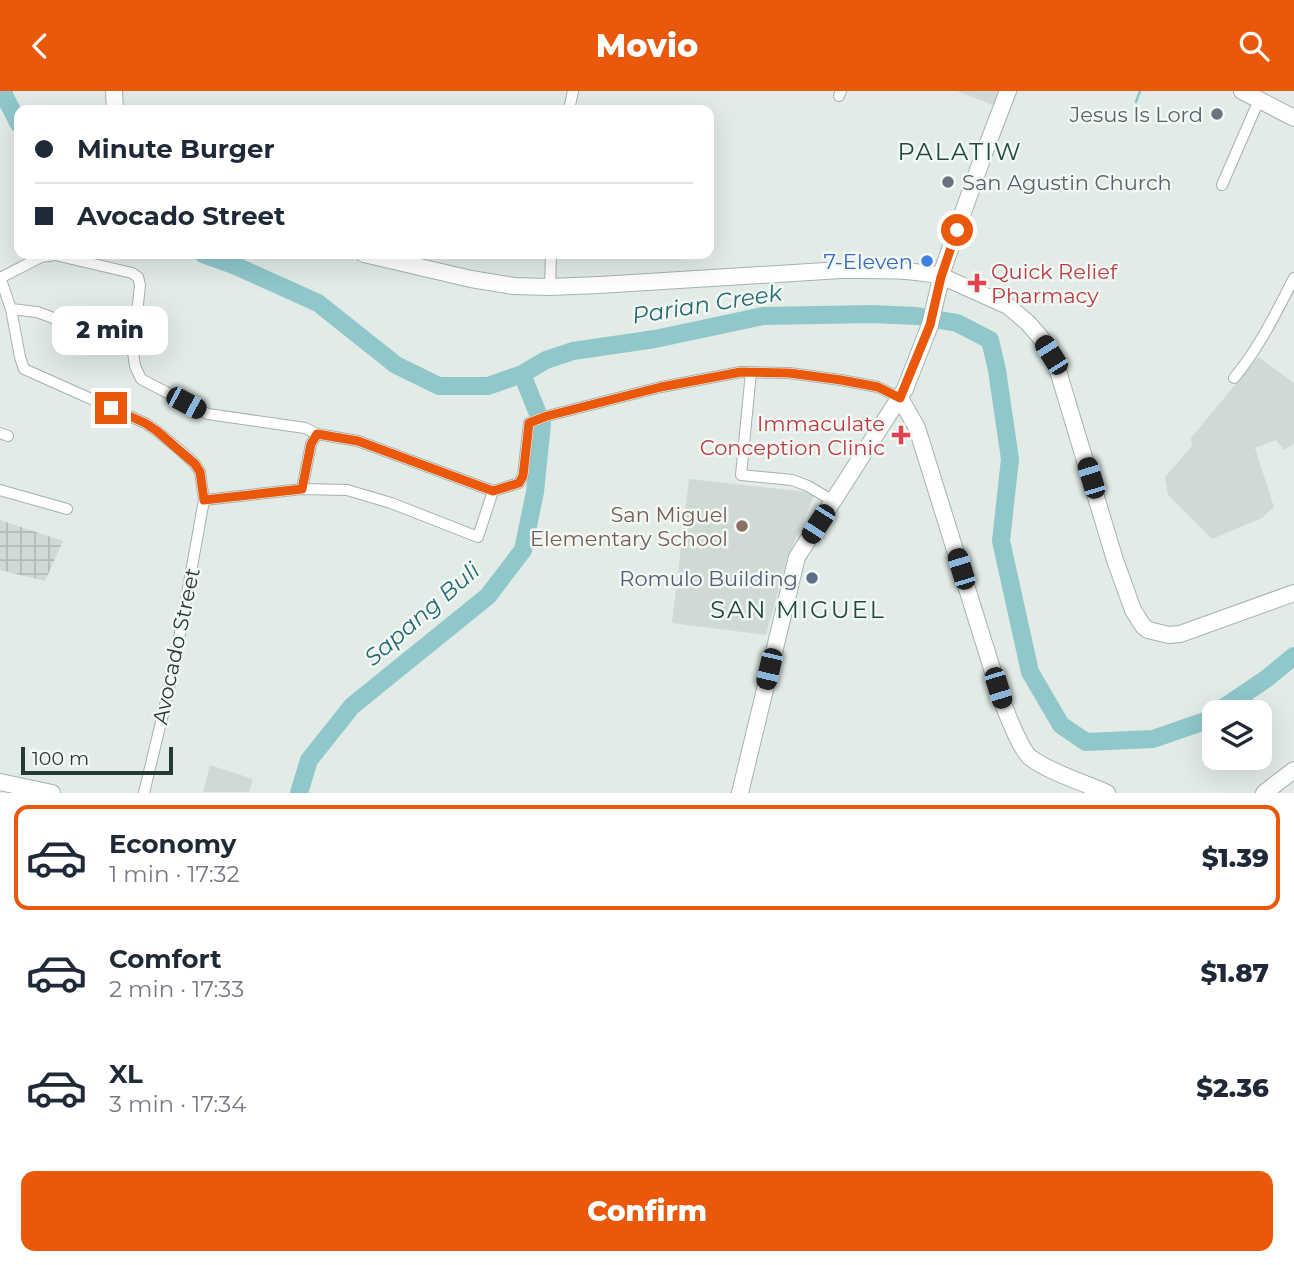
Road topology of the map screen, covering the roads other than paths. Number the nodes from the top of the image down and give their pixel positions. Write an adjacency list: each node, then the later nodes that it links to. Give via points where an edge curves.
1 (1008, 91): 10 (street)
2 (1242, 91): 3 (street)
3 (1259, 100): 4 (street); 5 (street)
4 (1294, 118)
5 (1222, 185)
6 (37, 259): 11 (street)
7 (72, 259): 15 (street, via 138,277)
8 (385, 259): 13 (street, via 471,279)
9 (551, 259): 13 (street)
10 (941, 277): 13 (street, via 831,271); 18 (street, via 932,319); 26 (street, via 1007,306 1028,323 1055,361 1115,560 1143,626 1152,632 1180,634)
11 (0, 278): 14 (street, Avocado Street)
12 (1294, 278): 17 (street, via 1251,358)
13 (550, 287)
14 (11, 309): 15 (street, via 37,312); 23 (street, Avocado Street, via 24,369 157,431 195,464)
15 (133, 352): 19 (street, via 141,379 208,414 305,428)
16 (751, 372): 18 (street, via 841,380 878,387); 22 (street, via 661,387 529,423 523,476 519,483); 24 (street, via 741,475 792,480)
17 (1234, 378)
18 (900, 398): 24 (street); 32 (street, via 916,428 1008,718 1029,757)
19 (317, 434): 20 (street); 22 (street, via 358,441)
20 (302, 489): 22 (street, via 347,490 478,537); 23 (street)
21 (0, 490): 25 (street)
22 (493, 491)
23 (204, 500): 30 (street, Avocado Street, via 173,672)
24 (833, 501): 31 (street, via 797,557)
25 (67, 509)
26 (1294, 593)
27 (1294, 770): 33 (street)
28 (0, 782): 29 (street)
29 (52, 793)
30 (144, 793)
31 (740, 793)
32 (1107, 793)
33 (1265, 793)

